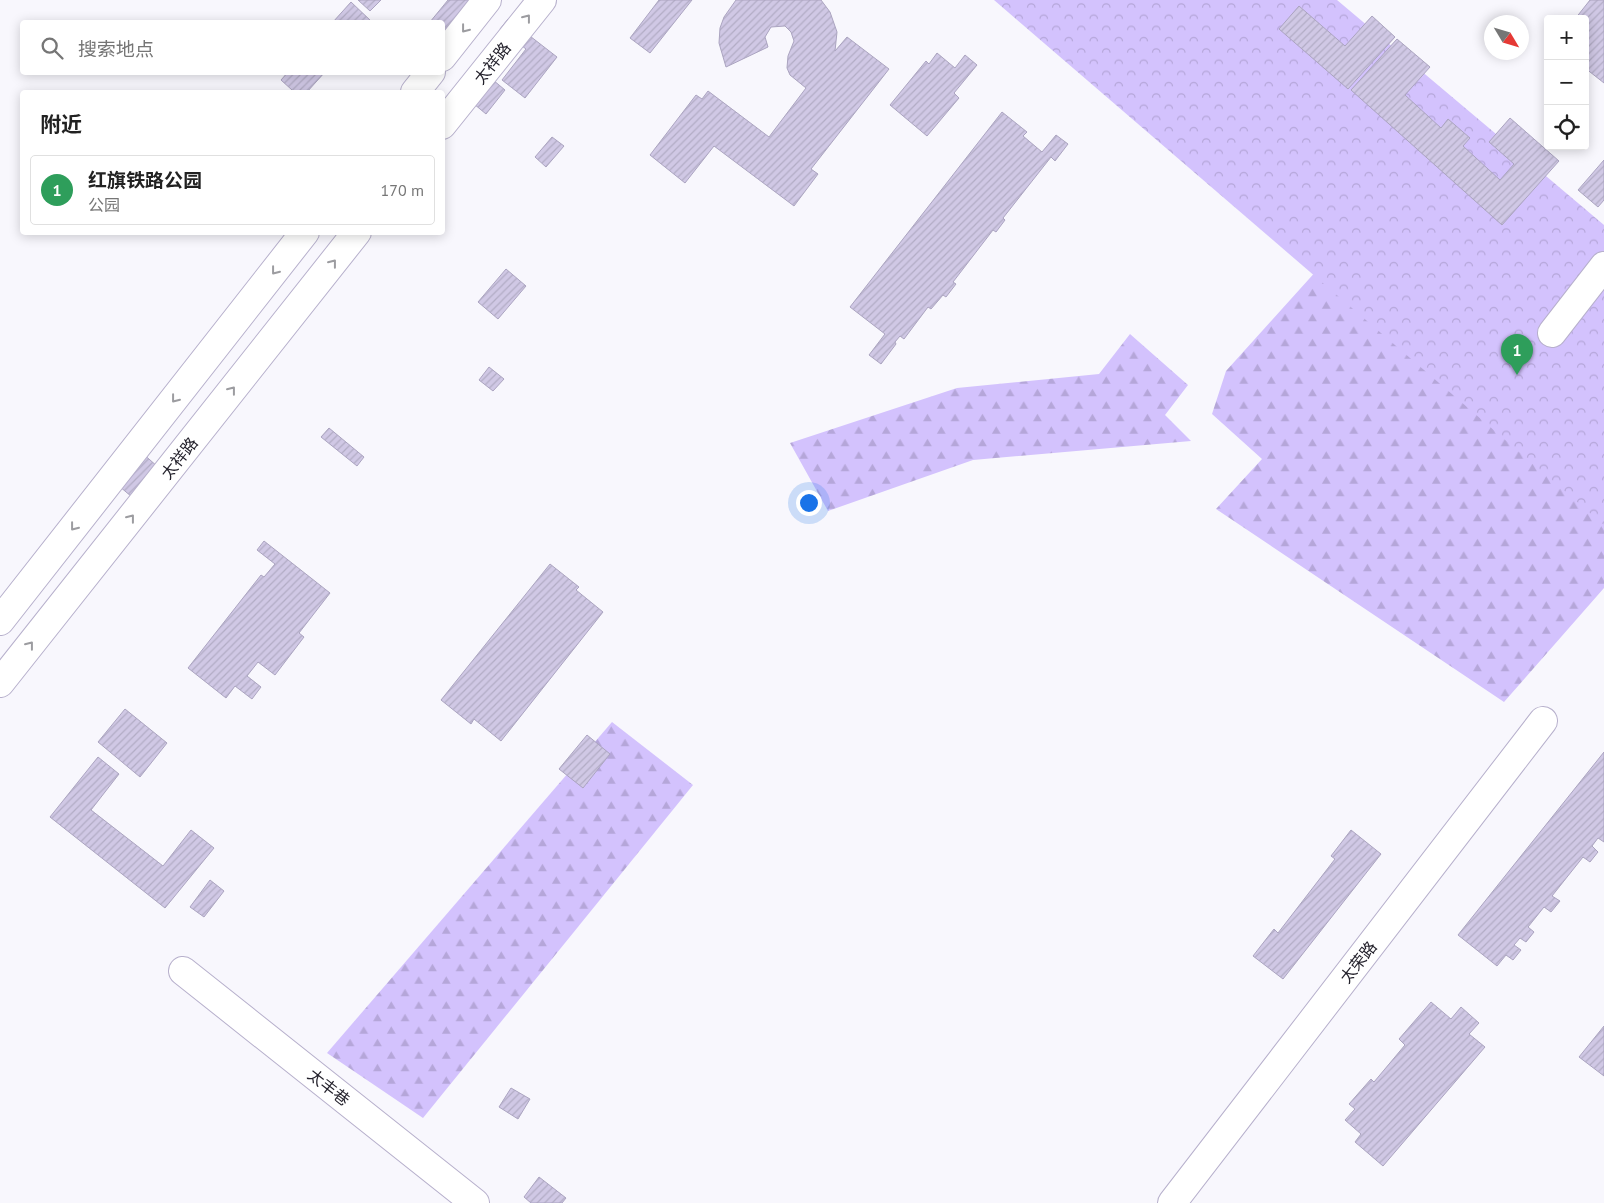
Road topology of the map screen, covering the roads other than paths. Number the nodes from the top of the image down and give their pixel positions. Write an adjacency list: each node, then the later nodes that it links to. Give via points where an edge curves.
1 (488, 0): 3 (street, one-way to 3)
2 (542, 0): 6 (street, 太祥路, one-way to 2)
3 (445, 53)
4 (429, 75): 5 (street)
5 (417, 90)
6 (445, 121)
7 (303, 235): 11 (street, one-way to 11)
8 (355, 235): 12 (street, 太祥路, one-way to 8)
9 (1604, 266): 10 (street)
10 (1552, 333)
11 (0, 621)
12 (0, 683)
13 (1543, 721): 16 (street, 太荣路)
14 (182, 971): 15 (street, 太丰巷)
15 (457, 1198)
16 (1172, 1203)

